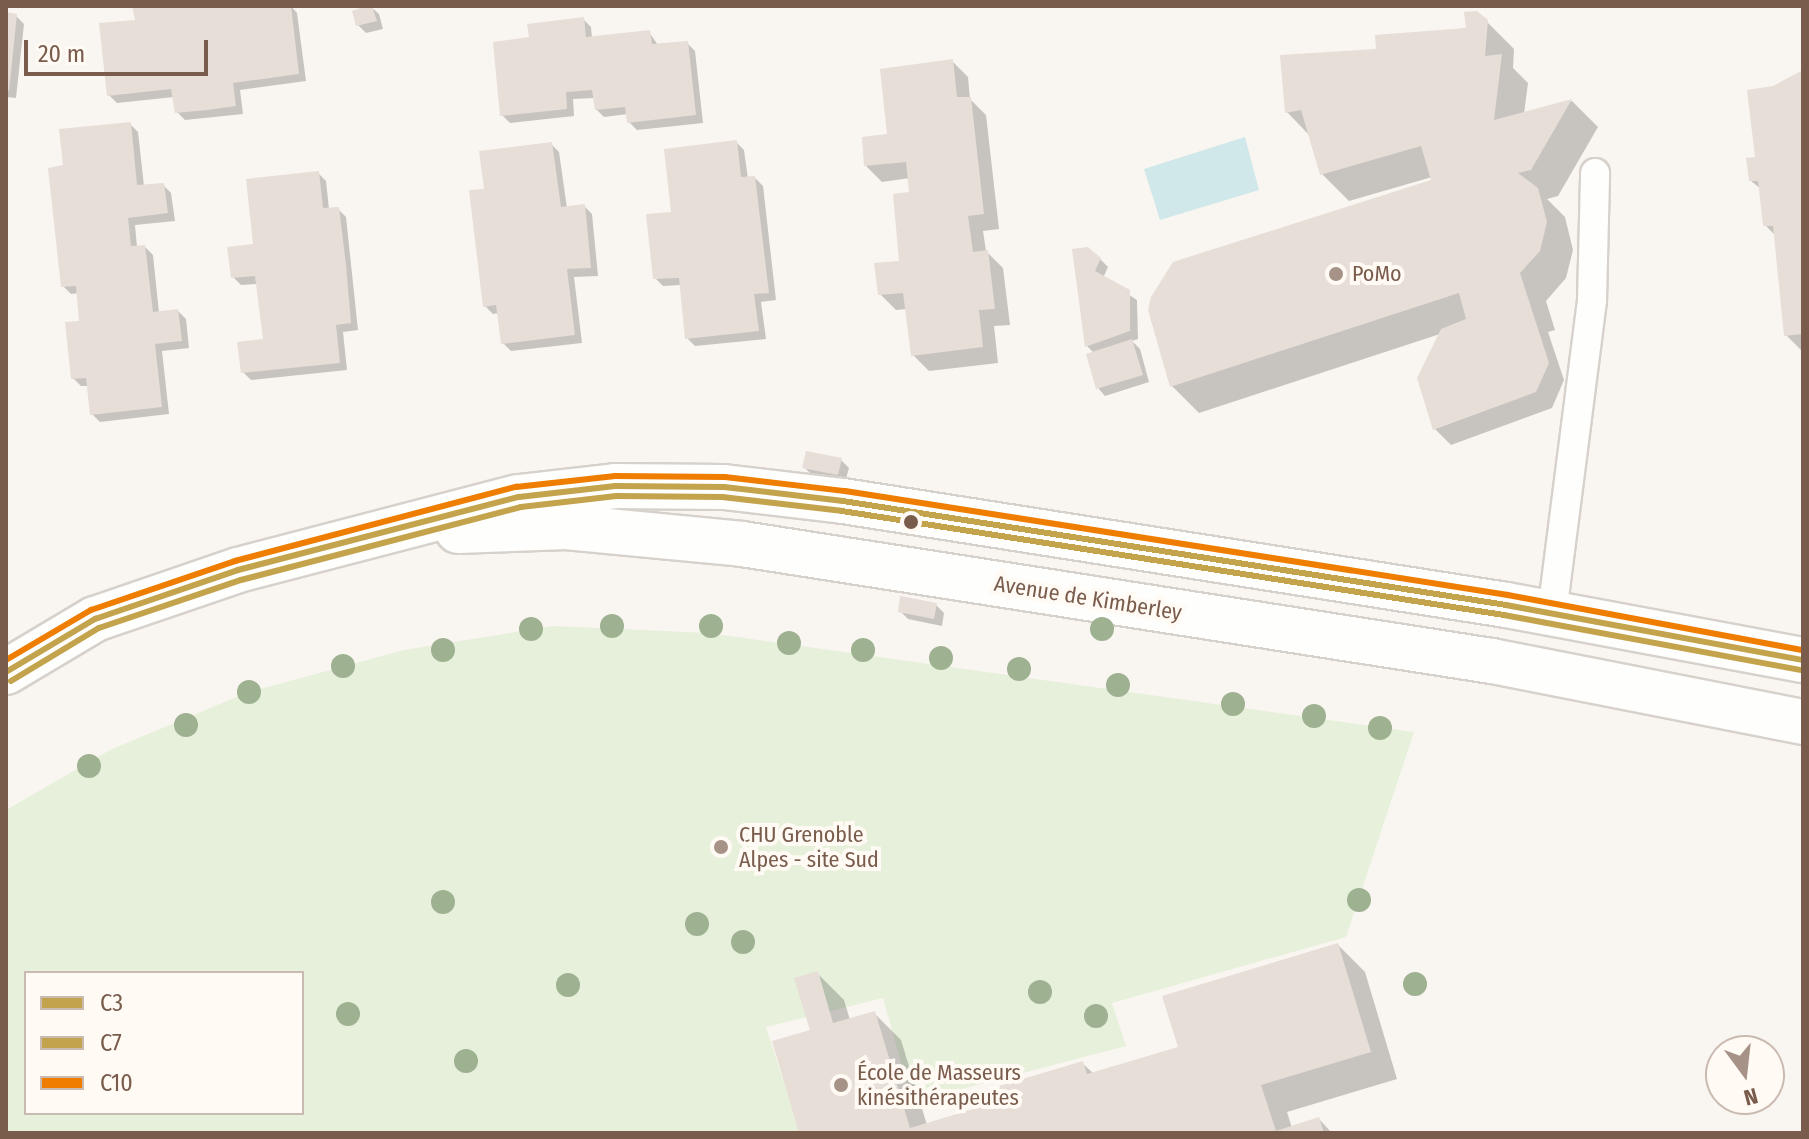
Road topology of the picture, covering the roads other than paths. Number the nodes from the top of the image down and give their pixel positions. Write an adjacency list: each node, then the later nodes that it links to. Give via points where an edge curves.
1 (1595, 173): 3 (lane, via 1592,300)
2 (368, 535): 3 (main road, Avenue de Kimberley, via 519,497 615,486 724,487 843,501); 5 (main road, Avenue de Kimberley, via 238,570 95,619); 6 (main road, Avenue de Kimberley, via 566,527 742,544 1492,661)
3 (1552, 613): 4 (main road, Avenue de Kimberley)
4 (1803, 660)
5 (6, 672)
6 (1803, 722)

